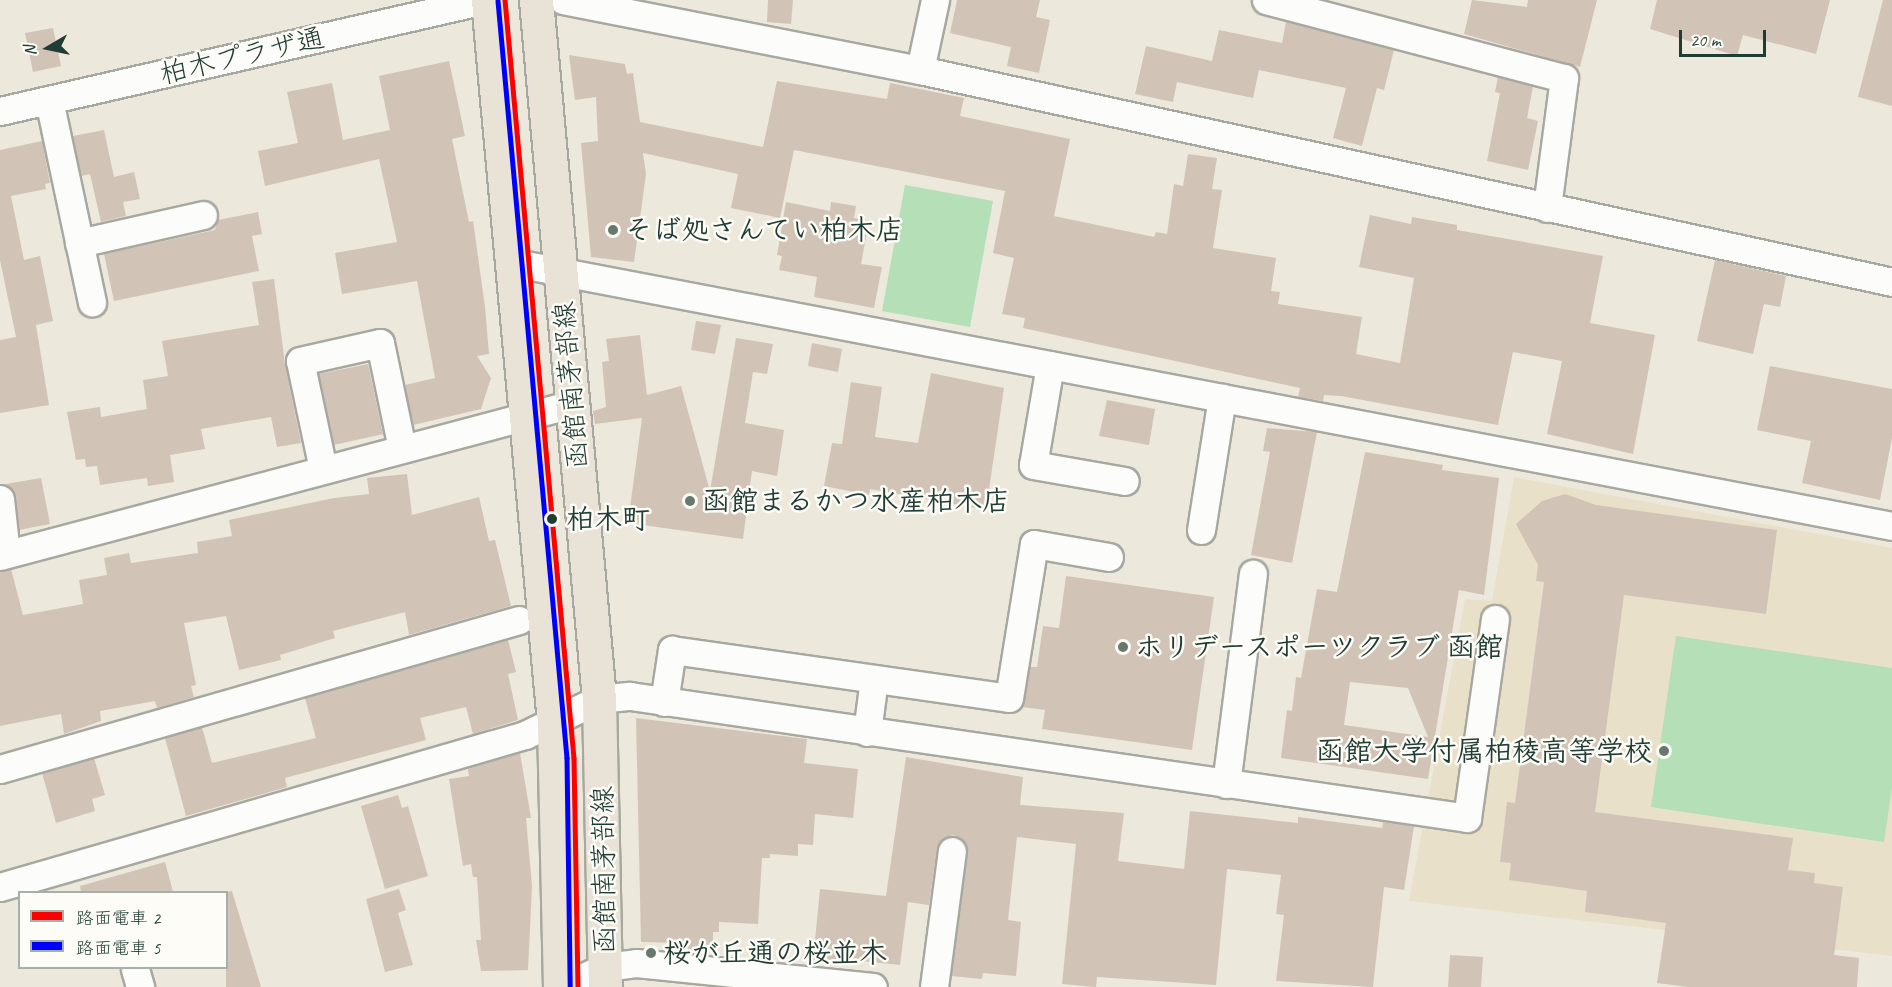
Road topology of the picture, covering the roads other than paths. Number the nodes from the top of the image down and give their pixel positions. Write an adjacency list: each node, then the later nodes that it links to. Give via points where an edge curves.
1 (486, 0): 7 (street, 柏木プラザ通); 12 (main road, 函館南茅部線)
2 (536, 0): 13 (main road, 函館南茅部線)
3 (563, 0): 6 (street)
4 (935, 0): 6 (street)
5 (1266, 0): 9 (street, via 1564,78)
6 (920, 70): 9 (street)
7 (49, 99): 8 (street, 柏木プラザ通); 11 (street)
8 (0, 111)
9 (1546, 208): 14 (street)
10 (203, 214): 11 (street)
11 (79, 243): 15 (street)
12 (510, 262): 13 (street); 19 (main road, 函館南茅部線)
13 (561, 271): 16 (street); 18 (main road, 函館南茅部線)
14 (1892, 282)
15 (92, 302)
16 (1050, 365): 17 (street); 22 (street, via 1033,465)
17 (1222, 398): 24 (street); 25 (street)
18 (572, 404): 19 (street); 32 (main road, 函館南茅部線)
19 (524, 414): 20 (street); 34 (main road, 函館南茅部線)
20 (402, 448): 21 (street); 21 (street, via 380,343 300,361)
21 (323, 469): 26 (street)
22 (1125, 481)
23 (0, 499): 26 (street)
24 (1892, 526)
25 (1201, 530)
26 (3, 555)
27 (1109, 557): 31 (street, via 1034,544 1009,698)
28 (1253, 574): 37 (street)
29 (1495, 618): 37 (street, via 1467,818)
30 (519, 620): 36 (street)
31 (874, 679): 33 (street, via 672,650); 35 (street)
32 (599, 699): 33 (street, via 630,696); 34 (street); 40 (main road, 函館南茅部線)
33 (664, 702): 35 (street)
34 (554, 723): 39 (street, via 525,735); 42 (main road, 函館南茅部線)
35 (867, 732): 37 (street)
36 (0, 770)
37 (1226, 784)
38 (952, 851): 44 (street)
39 (0, 887)
40 (605, 977): 41 (street, via 636,963); 42 (street)
41 (807, 984): 43 (street)
42 (561, 987)
43 (873, 987)
44 (934, 987)

